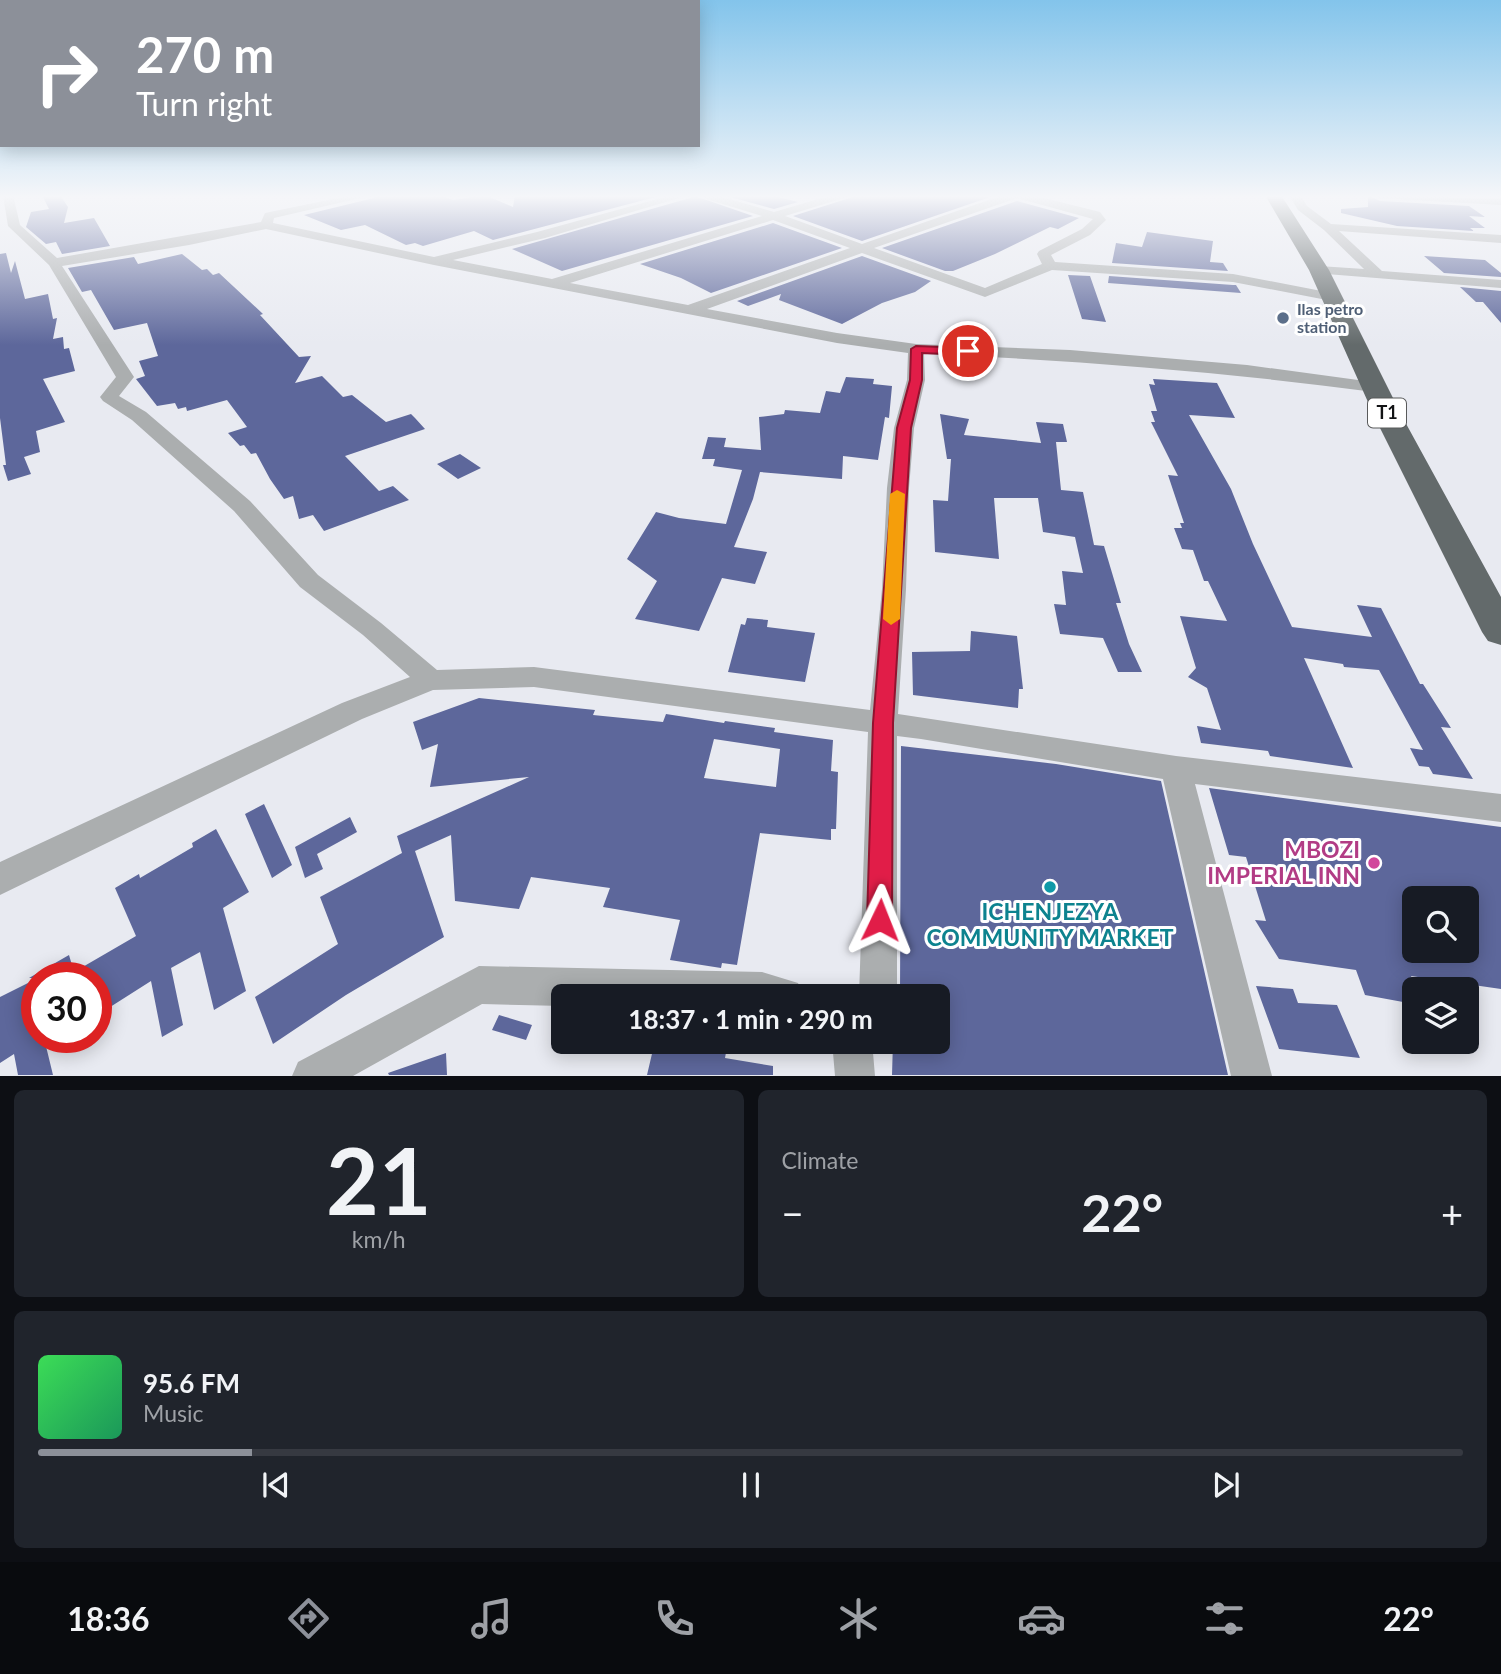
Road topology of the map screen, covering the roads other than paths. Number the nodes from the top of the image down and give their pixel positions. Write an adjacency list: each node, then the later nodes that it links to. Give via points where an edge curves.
1 (34, 245): 13 (street)
2 (163, 245): 13 (street)
3 (360, 245): 12 (street)
4 (498, 245): 12 (street)
5 (679, 245): 17 (street)
6 (854, 245): 11 (street)
7 (870, 245): 11 (street)
8 (1061, 245): 14 (street, via 1044,254)
9 (1304, 245): 15 (highway, T1)
10 (1344, 245): 16 (street)
11 (862, 248): 14 (street, via 985,293); 20 (street)
12 (434, 261): 17 (street)
13 (54, 263): 24 (street, via 125,377 109,397 139,416 242,506 309,581)
14 (1050, 265): 19 (street, via 1233,278)
15 (1319, 270): 16 (street); 19 (highway, T1)
16 (1378, 274): 18 (street)
17 (552, 284): 20 (street)
18 (1501, 284)
19 (1332, 297): 22 (highway, T1)
20 (688, 310): 21 (street)
21 (916, 349): 22 (street, via 1070,355 1247,370); 25 (street, via 916,380 904,428 898,488)
22 (1374, 387): 23 (highway, T1)
23 (1501, 632)
24 (431, 680): 25 (street, via 534,677); 28 (street, via 352,711)
25 (883, 723): 26 (street); 29 (street)
26 (1176, 769): 27 (street); 34 (street)
27 (1501, 808)
28 (0, 879)
29 (878, 984)
30 (551, 987): 32 (street, via 479,985)
31 (853, 1054): 33 (street)
32 (312, 1076)
33 (855, 1076)
34 (1252, 1076)

